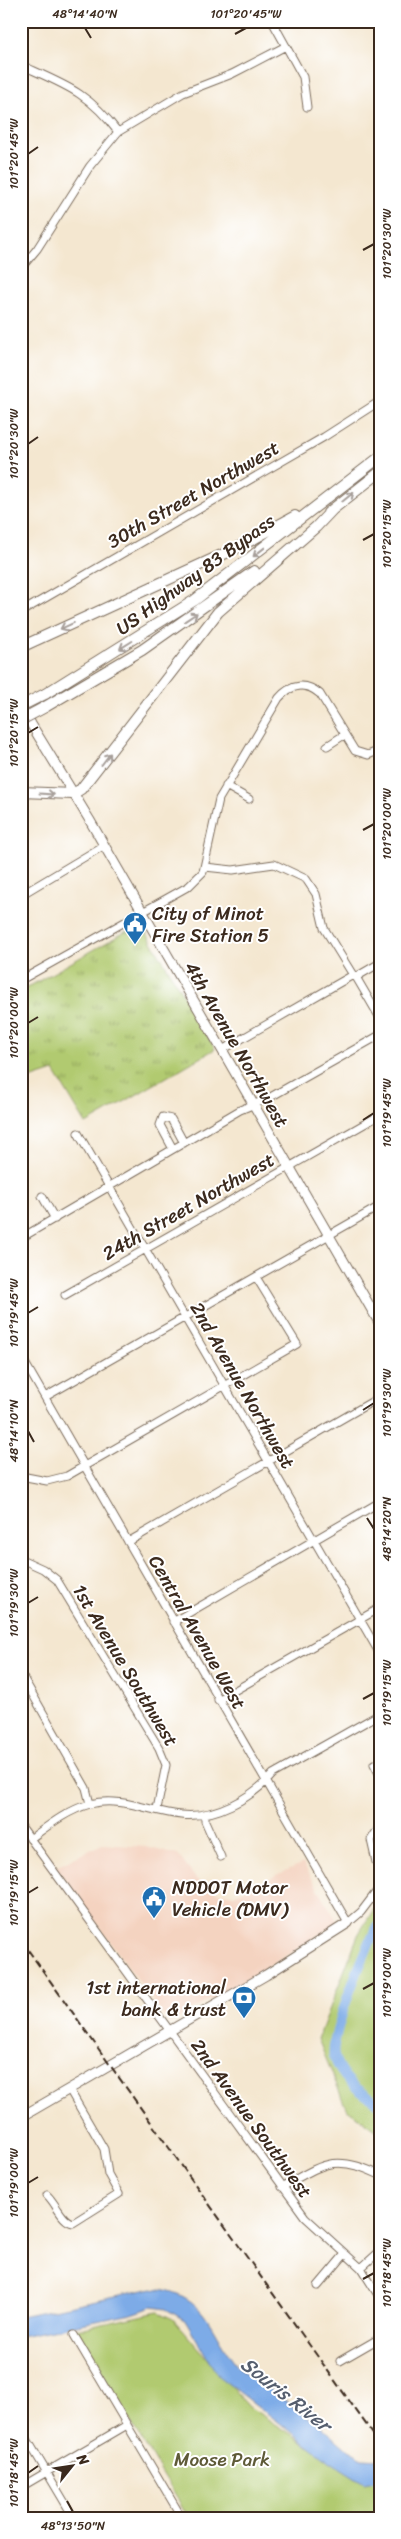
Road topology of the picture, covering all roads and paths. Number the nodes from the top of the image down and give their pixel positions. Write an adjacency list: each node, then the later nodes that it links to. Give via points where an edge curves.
1 (272, 21): 2 (street)
2 (286, 46): 4 (street, via 304,77); 5 (street, via 232,74 183,93)
3 (21, 65): 5 (street, via 69,86 100,109)
4 (307, 107)
5 (118, 132): 6 (street, via 90,166)
6 (21, 268)
7 (380, 401): 12 (street, 30th Street Northwest, via 324,437)
8 (380, 457): 10 (highway, US Highway 83 Bypass)
9 (380, 472): 11 (highway, US Highway 83 Bypass, one-way to 9)
10 (340, 488): 13 (highway, one-way to 13, via 265,534); 14 (highway, US Highway 83 Bypass, one-way to 14, bridge, via 195,600 45,694)
11 (333, 509): 15 (highway, US Highway 83 Bypass, one-way to 11, bridge, via 95,679 204,608); 21 (highway, one-way to 11, via 89,781 218,612)
12 (21, 612)
13 (21, 647)
14 (21, 705): 21 (main road, 4th Avenue Northwest)
15 (21, 720)
16 (344, 735): 17 (street); 18 (street, via 360,754 368,755); 19 (street, via 320,694 313,688 303,685 290,689 283,694)
17 (326, 746)
18 (380, 750)
19 (226, 786): 22 (street); 24 (street, via 219,798)
20 (21, 792): 21 (highway, one-way to 21)
21 (73, 794): 23 (main road, 4th Avenue Northwest)
22 (248, 799)
23 (103, 846): 25 (street); 26 (main road, 4th Avenue Northwest)
24 (205, 867): 26 (street, via 189,886); 28 (street, via 233,870 274,864 306,879 316,894 324,928)
25 (21, 895)
26 (142, 911): 29 (street); 32 (main road, 4th Avenue Northwest)
27 (380, 963): 28 (street)
28 (354, 976): 30 (street); 32 (street)
29 (21, 980)
30 (380, 1018)
31 (380, 1035): 33 (street)
32 (222, 1050): 33 (main road, 4th Avenue Northwest)
33 (254, 1105): 36 (street); 38 (main road, 4th Avenue Northwest)
34 (380, 1115): 38 (street, 24th Street Northwest)
35 (78, 1133): 39 (street, 2nd Avenue Northwest)
36 (184, 1143): 37 (street); 37 (street, via 171,1119 163,1117 160,1125)
37 (173, 1149): 39 (street)
38 (289, 1167): 43 (main road, 4th Avenue Northwest); 45 (street, 24th Street Northwest)
39 (109, 1186): 42 (street); 45 (street, 2nd Avenue Northwest)
40 (42, 1196): 42 (street)
41 (380, 1206): 43 (street)
42 (55, 1219): 44 (street)
43 (329, 1235): 46 (street); 49 (main road, 4th Avenue Northwest)
44 (21, 1238)
45 (145, 1249): 47 (street, 24th Street Northwest); 48 (street, 2nd Avenue Northwest)
46 (256, 1277): 48 (street); 51 (street, via 296,1344)
47 (65, 1295)
48 (185, 1318): 51 (street, 2nd Avenue Northwest); 52 (street)
49 (378, 1318)
50 (21, 1356): 52 (street, Central Avenue West)
51 (225, 1386): 54 (street, 2nd Avenue Northwest); 55 (street)
52 (45, 1397): 55 (street, Central Avenue West)
53 (380, 1397): 54 (street)
54 (268, 1461): 58 (street, 2nd Avenue Northwest); 59 (street)
55 (85, 1465): 56 (street, via 67,1476 47,1481); 59 (street, Central Avenue West)
56 (21, 1476)
57 (380, 1502): 58 (street)
58 (314, 1540): 62 (street, 2nd Avenue Northwest); 63 (street)
59 (128, 1542): 63 (street, Central Avenue West)
60 (21, 1559): 72 (street, 1st Avenue Southwest, via 43,1568 57,1580 159,1748 166,1766)
61 (380, 1608): 62 (street)
62 (360, 1619): 64 (street, 2nd Avenue Northwest); 66 (street)
63 (173, 1622): 66 (street, Central Avenue West)
64 (380, 1654)
65 (21, 1674): 71 (street, via 86,1788)
66 (218, 1700): 70 (street, Central Avenue West)
67 (380, 1714): 70 (street, via 273,1774)
68 (374, 1764): 69 (street)
69 (380, 1775)
70 (266, 1782): 73 (street, via 230,1805); 80 (street, Central Avenue West)
71 (90, 1804): 72 (street, via 110,1802); 76 (street, via 60,1817)
72 (157, 1809): 73 (street, via 180,1815)
73 (205, 1815): 77 (street)
74 (21, 1826): 76 (street, 2nd Avenue Southwest)
75 (380, 1826): 78 (street, via 371,1840)
76 (30, 1839): 81 (street, 2nd Avenue Southwest)
77 (221, 1857)
78 (380, 1867)
79 (380, 1887): 80 (street)
80 (348, 1923): 81 (main road)
81 (169, 2032): 82 (main road); 85 (street, 2nd Avenue Southwest)
82 (69, 2089): 83 (main road); 86 (street, via 104,2150 108,2174 119,2194 73,2222 68,2222)
83 (21, 2117)
84 (380, 2175): 85 (street, via 363,2167 330,2163)
85 (282, 2187): 88 (street, 2nd Avenue Southwest, via 305,2217)
86 (47, 2195)
87 (380, 2251): 89 (street)
88 (345, 2254): 89 (street, 2nd Avenue Southwest); 90 (street)
89 (360, 2268): 91 (street, 2nd Avenue Southwest)
90 (318, 2286)
91 (380, 2298)
92 (74, 2335): 95 (street)
93 (380, 2338): 94 (street)
94 (340, 2361)
95 (127, 2425): 97 (street); 100 (street)
96 (21, 2429): 97 (street)
97 (47, 2472): 98 (street); 99 (street)
98 (21, 2487)
99 (74, 2518)
100 (182, 2518)

